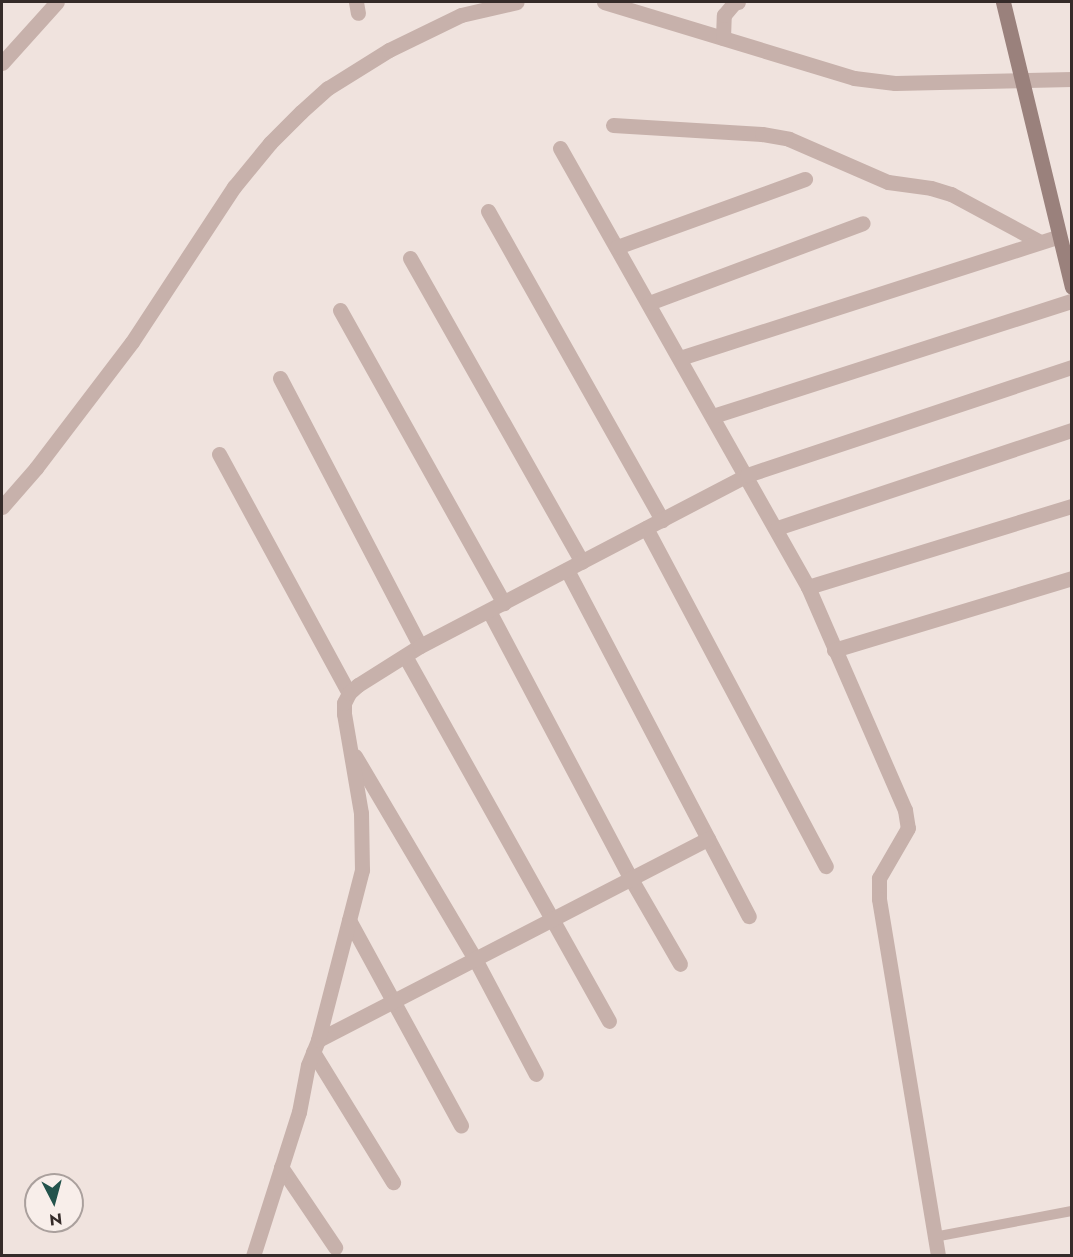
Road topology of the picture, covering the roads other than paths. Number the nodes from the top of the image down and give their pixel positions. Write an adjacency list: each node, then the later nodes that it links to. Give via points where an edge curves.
1 (57, 2): 7 (street)
2 (517, 2): 31 (street, via 461,15 389,50 327,88 286,127 234,187 132,342)
3 (604, 2): 6 (street)
4 (738, 2): 6 (street, via 724,15)
5 (1003, 2): 8 (street)
6 (723, 38): 8 (street, via 874,81)
7 (2, 63)
8 (1021, 79): 9 (street); 15 (street)
9 (1071, 79)
10 (613, 125): 16 (street, via 762,134 789,140 888,182 951,194)
11 (560, 148): 17 (street)
12 (805, 179): 17 (street)
13 (488, 211): 32 (street)
14 (864, 223): 21 (street)
15 (1059, 236): 16 (street); 19 (street)
16 (1040, 242): 23 (street)
17 (617, 247): 21 (street)
18 (410, 258): 35 (street)
19 (1071, 287)
20 (1071, 301): 26 (street)
21 (649, 303): 23 (street)
22 (340, 310): 39 (street)
23 (680, 358): 26 (street)
24 (1071, 367): 29 (street)
25 (280, 378): 41 (street)
26 (714, 416): 29 (street)
27 (1071, 430): 34 (street)
28 (219, 454): 44 (street)
29 (747, 475): 32 (street); 34 (street)
30 (1071, 506): 38 (street)
31 (2, 507)
32 (663, 520): 33 (street)
33 (646, 528): 35 (street); 47 (street)
34 (777, 528): 38 (street)
35 (582, 562): 36 (street)
36 (567, 570): 39 (street); 46 (street)
37 (1071, 578): 42 (street)
38 (808, 587): 42 (street)
39 (504, 603): 40 (street)
40 (489, 611): 41 (street); 48 (street)
41 (420, 646): 43 (street)
42 (834, 650): 62 (street, via 907,818 904,840 879,878 878,893)
43 (405, 656): 44 (street); 50 (street)
44 (349, 693): 45 (street, via 344,703)
45 (349, 747): 51 (street, via 364,855); 52 (street)
46 (708, 839): 48 (street); 49 (street)
47 (826, 866)
48 (631, 879): 50 (street); 53 (street)
49 (749, 916)
50 (552, 919): 52 (street); 55 (street)
51 (349, 920): 54 (street); 56 (street)
52 (474, 959): 54 (street); 57 (street)
53 (681, 964)
54 (393, 1001): 56 (street); 58 (street)
55 (609, 1021)
56 (316, 1046): 59 (street); 60 (street)
57 (536, 1074)
58 (461, 1125)
59 (281, 1167): 63 (street); 64 (street)
60 (393, 1182)
61 (1071, 1211): 62 (lane)
62 (934, 1237): 65 (street)
63 (335, 1247)
64 (253, 1256)
65 (938, 1256)

